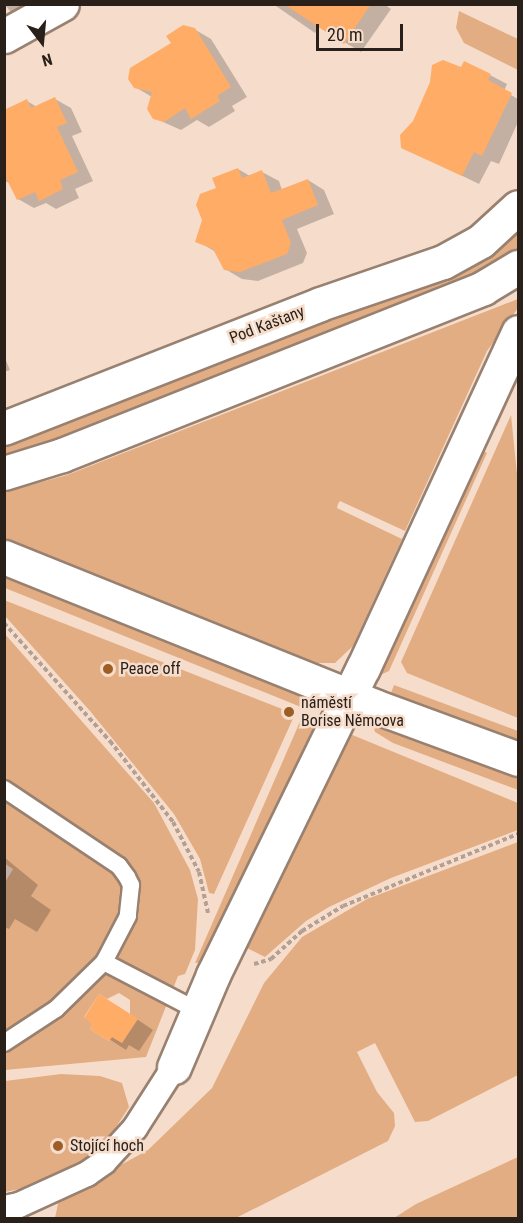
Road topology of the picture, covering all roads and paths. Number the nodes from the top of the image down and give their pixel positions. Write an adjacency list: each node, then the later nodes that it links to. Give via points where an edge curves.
1 (62, 4): 2 (street)
2 (4, 36)
3 (519, 207): 6 (street, Pod Kaštany, via 481,241 443,262 320,304)
4 (519, 267): 7 (street, via 473,293 62,456)
5 (517, 335): 10 (street, via 363,668)
6 (4, 428)
7 (4, 472)
8 (4, 557): 10 (street)
9 (4, 623): 14 (path, via 110,741 173,822 199,872)
10 (346, 695): 11 (street); 16 (street)
11 (519, 759)
12 (4, 789): 15 (lane, via 119,866 127,877 131,885 128,916)
13 (519, 834): 16 (path, via 343,906 302,932 271,959)
14 (208, 915)
15 (104, 962): 17 (lane); 18 (lane, via 56,1009)
16 (213, 975): 17 (street)
17 (198, 1011): 19 (street)
18 (4, 1043)
19 (174, 1067): 20 (street, via 135,1128 105,1162 87,1174)
20 (4, 1208)

